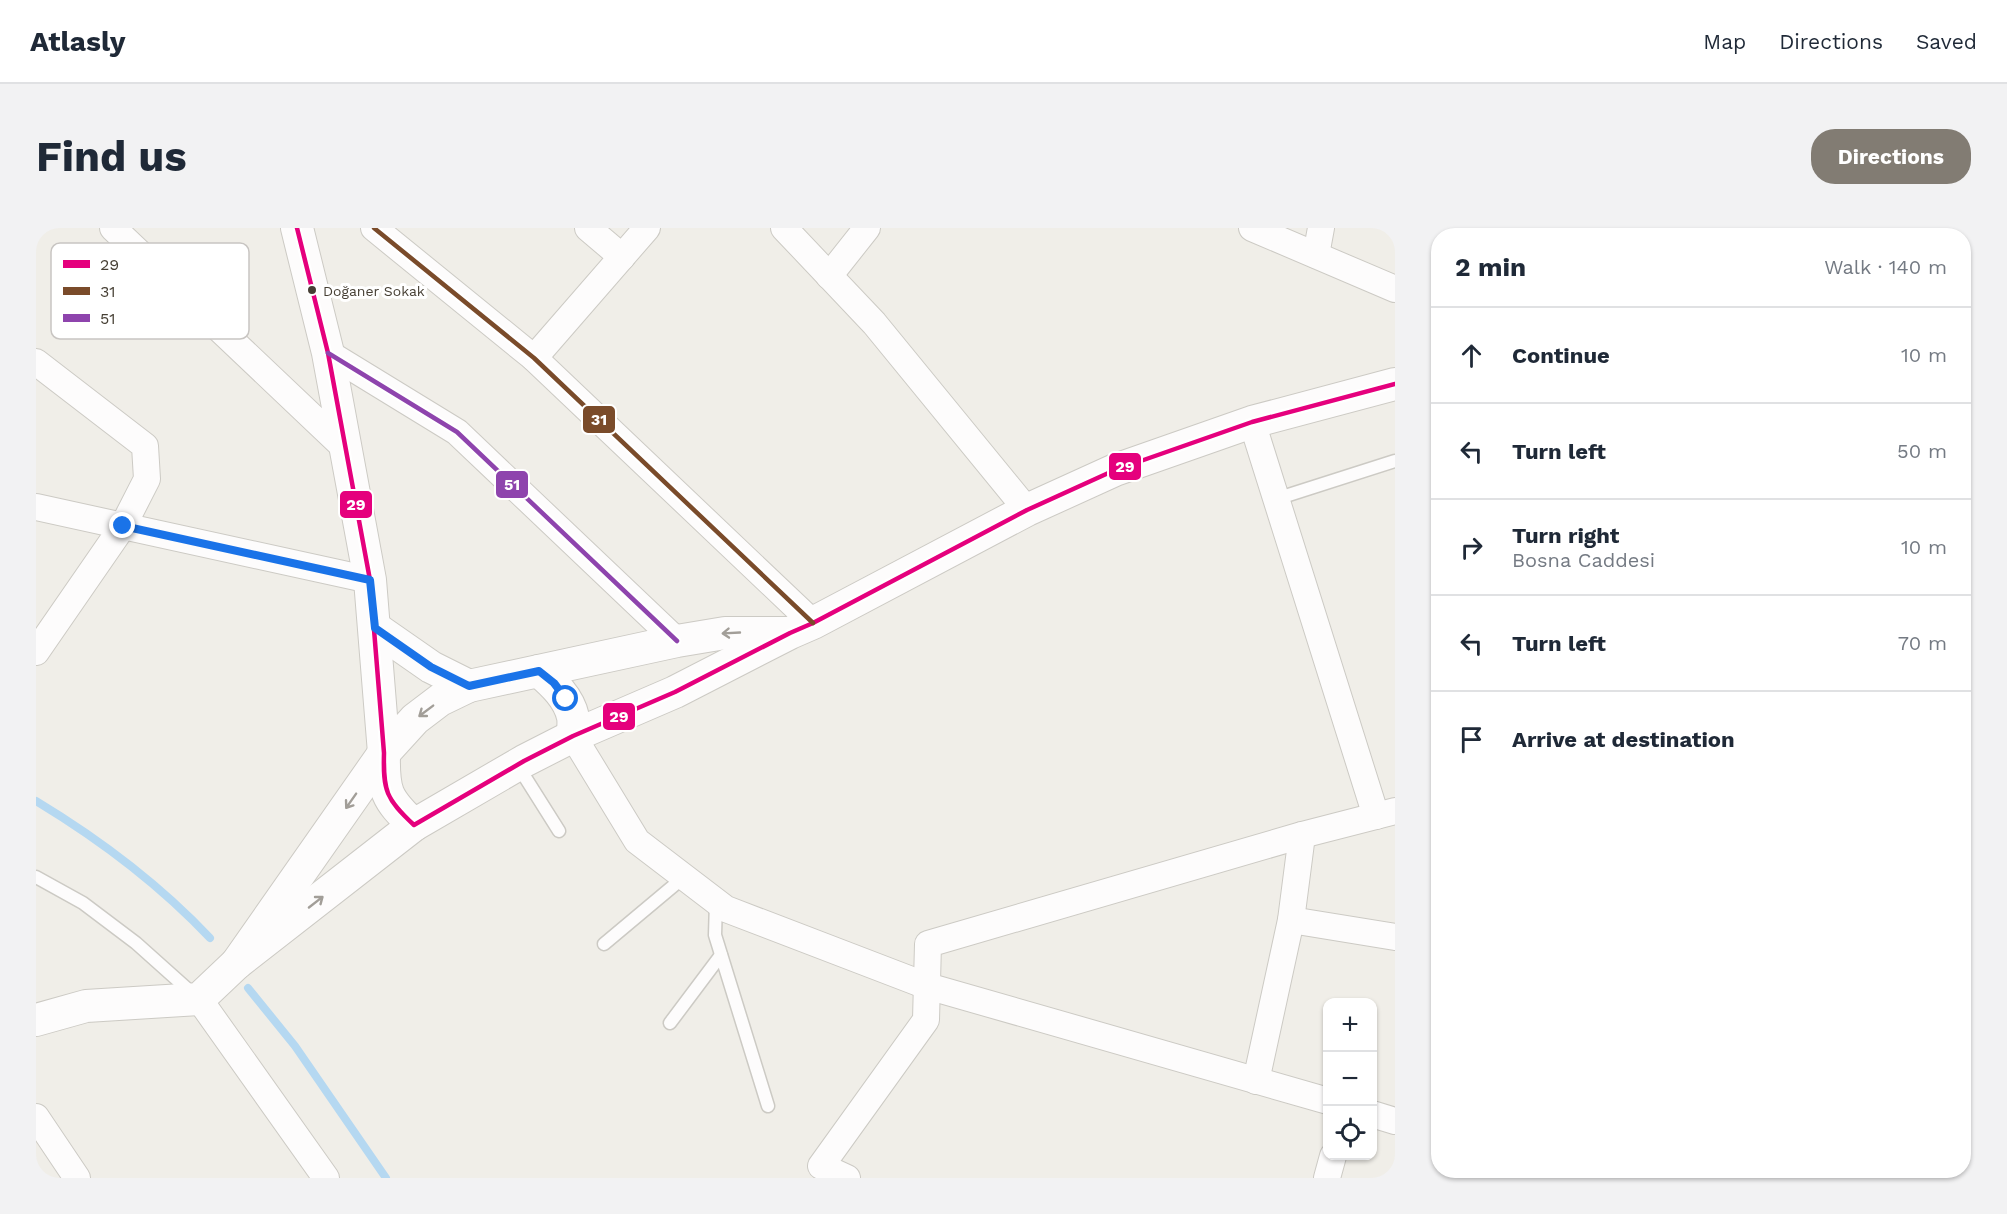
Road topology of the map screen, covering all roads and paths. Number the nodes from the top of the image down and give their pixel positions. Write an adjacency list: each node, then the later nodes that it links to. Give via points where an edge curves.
1 (113, 228): 10 (street)
2 (297, 228): 16 (street)
3 (374, 228): 17 (street)
4 (588, 228): 12 (street)
5 (647, 228): 12 (street)
6 (784, 228): 13 (street)
7 (867, 228): 13 (street)
8 (1252, 228): 11 (street)
9 (1321, 228): 11 (street)
10 (129, 243)
11 (1316, 255): 14 (street)
12 (622, 257): 17 (street)
13 (829, 276): 25 (street, via 874,323)
14 (1395, 290)
15 (230, 339): 21 (street)
16 (328, 353): 21 (street); 30 (street, via 457,432)
17 (534, 358): 29 (street)
18 (36, 362): 26 (street, via 145,446 147,479)
19 (1395, 384): 20 (street)
20 (1252, 422): 23 (street); 25 (street, via 1115,470)
21 (346, 449): 27 (street)
22 (1395, 461): 23 (lane)
23 (1276, 499): 37 (street)
24 (36, 507): 26 (street)
25 (1027, 510): 29 (street)
26 (123, 526): 27 (street); 31 (street)
27 (370, 580): 28 (street)
28 (375, 628): 33 (street, via 431,667); 35 (street)
29 (801, 628): 30 (street, one-way to 30); 34 (street, via 675,692)
30 (677, 641): 32 (street)
31 (36, 652)
32 (539, 671): 33 (street); 34 (street, via 566,699 573,717)
33 (469, 686): 35 (street, one-way to 35, via 440,700)
34 (573, 736): 36 (street); 42 (street, via 637,840)
35 (384, 753): 38 (street, via 387,795); 48 (street, one-way to 48)
36 (517, 765): 38 (street); 39 (lane)
37 (1385, 814): 40 (street)
38 (414, 825): 48 (street, one-way to 38)
39 (559, 831)
40 (1302, 835): 44 (street); 49 (street, via 928,944)
41 (36, 877): 50 (lane, via 110,922)
42 (684, 877): 43 (street); 46 (lane)
43 (716, 901): 47 (lane, via 715,934); 49 (street, via 726,909)
44 (1291, 920): 45 (street); 53 (street)
45 (1395, 937)
46 (604, 944)
47 (721, 955): 52 (lane); 55 (lane)
48 (237, 963): 50 (street)
49 (927, 986): 53 (street); 62 (street, via 926,1020 821,1166)
50 (199, 999): 51 (street, via 86,1006); 61 (street)
51 (36, 1020)
52 (670, 1023)
53 (1256, 1081): 54 (street)
54 (1323, 1100)
55 (768, 1106)
56 (1377, 1116): 58 (street)
57 (36, 1117): 60 (street)
58 (1395, 1121)
59 (1332, 1160): 63 (street)
60 (77, 1178)
61 (326, 1178)
62 (847, 1178)
63 (1327, 1178)

